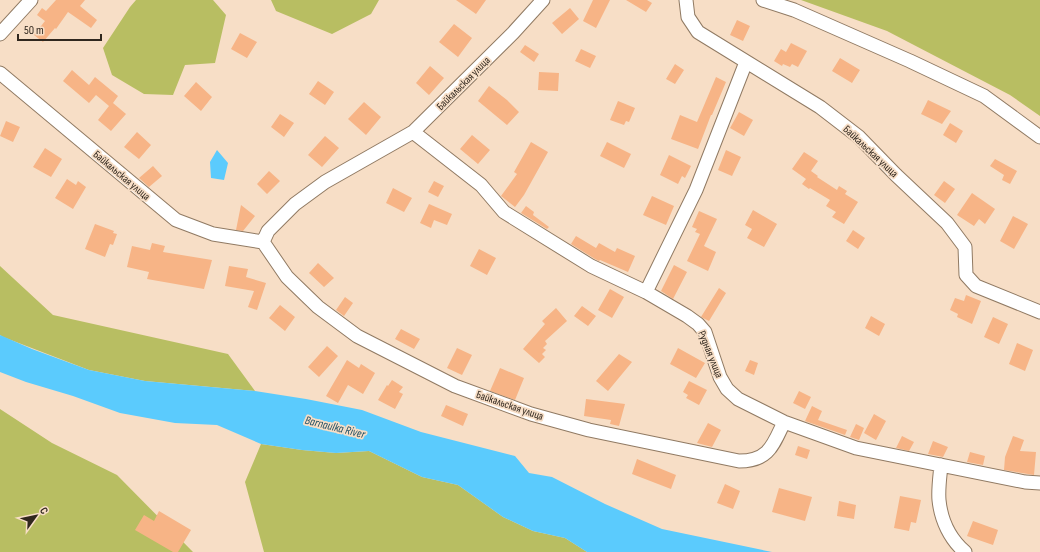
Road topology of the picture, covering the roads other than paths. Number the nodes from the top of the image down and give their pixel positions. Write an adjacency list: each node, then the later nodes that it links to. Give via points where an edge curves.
1 (31, 0): 5 (street)
2 (543, 0): 8 (street, Байкальская улица)
3 (686, 0): 6 (street, Байкальская улица, via 688,17 698,32)
4 (763, 0): 9 (street, via 910,61 984,96)
5 (0, 34)
6 (746, 62): 11 (street, via 696,190); 12 (street, Байкальская улица, via 820,107 859,137 947,222 964,247 966,275 976,286)
7 (0, 73): 10 (street, Байкальская улица, via 176,220 213,234)
8 (413, 132): 10 (street, Байкальская улица, via 325,182 295,204 268,231); 11 (street, Рудная улица, via 481,185 504,212 591,266)
9 (1040, 137)
10 (263, 242): 13 (street, Байкальская улица, via 287,277 318,307 357,336 454,386 531,414 589,430 740,461 751,461 771,450)
11 (646, 292): 13 (street, Рудная улица, via 687,316 705,332 720,377 727,389 738,399)
12 (1040, 312)
13 (784, 422): 14 (street, Рудная улица, via 856,448)
14 (941, 465): 15 (street, Рудная улица, via 1025,482); 16 (street, via 939,500 945,525 958,546)
15 (1040, 482)
16 (965, 552)

